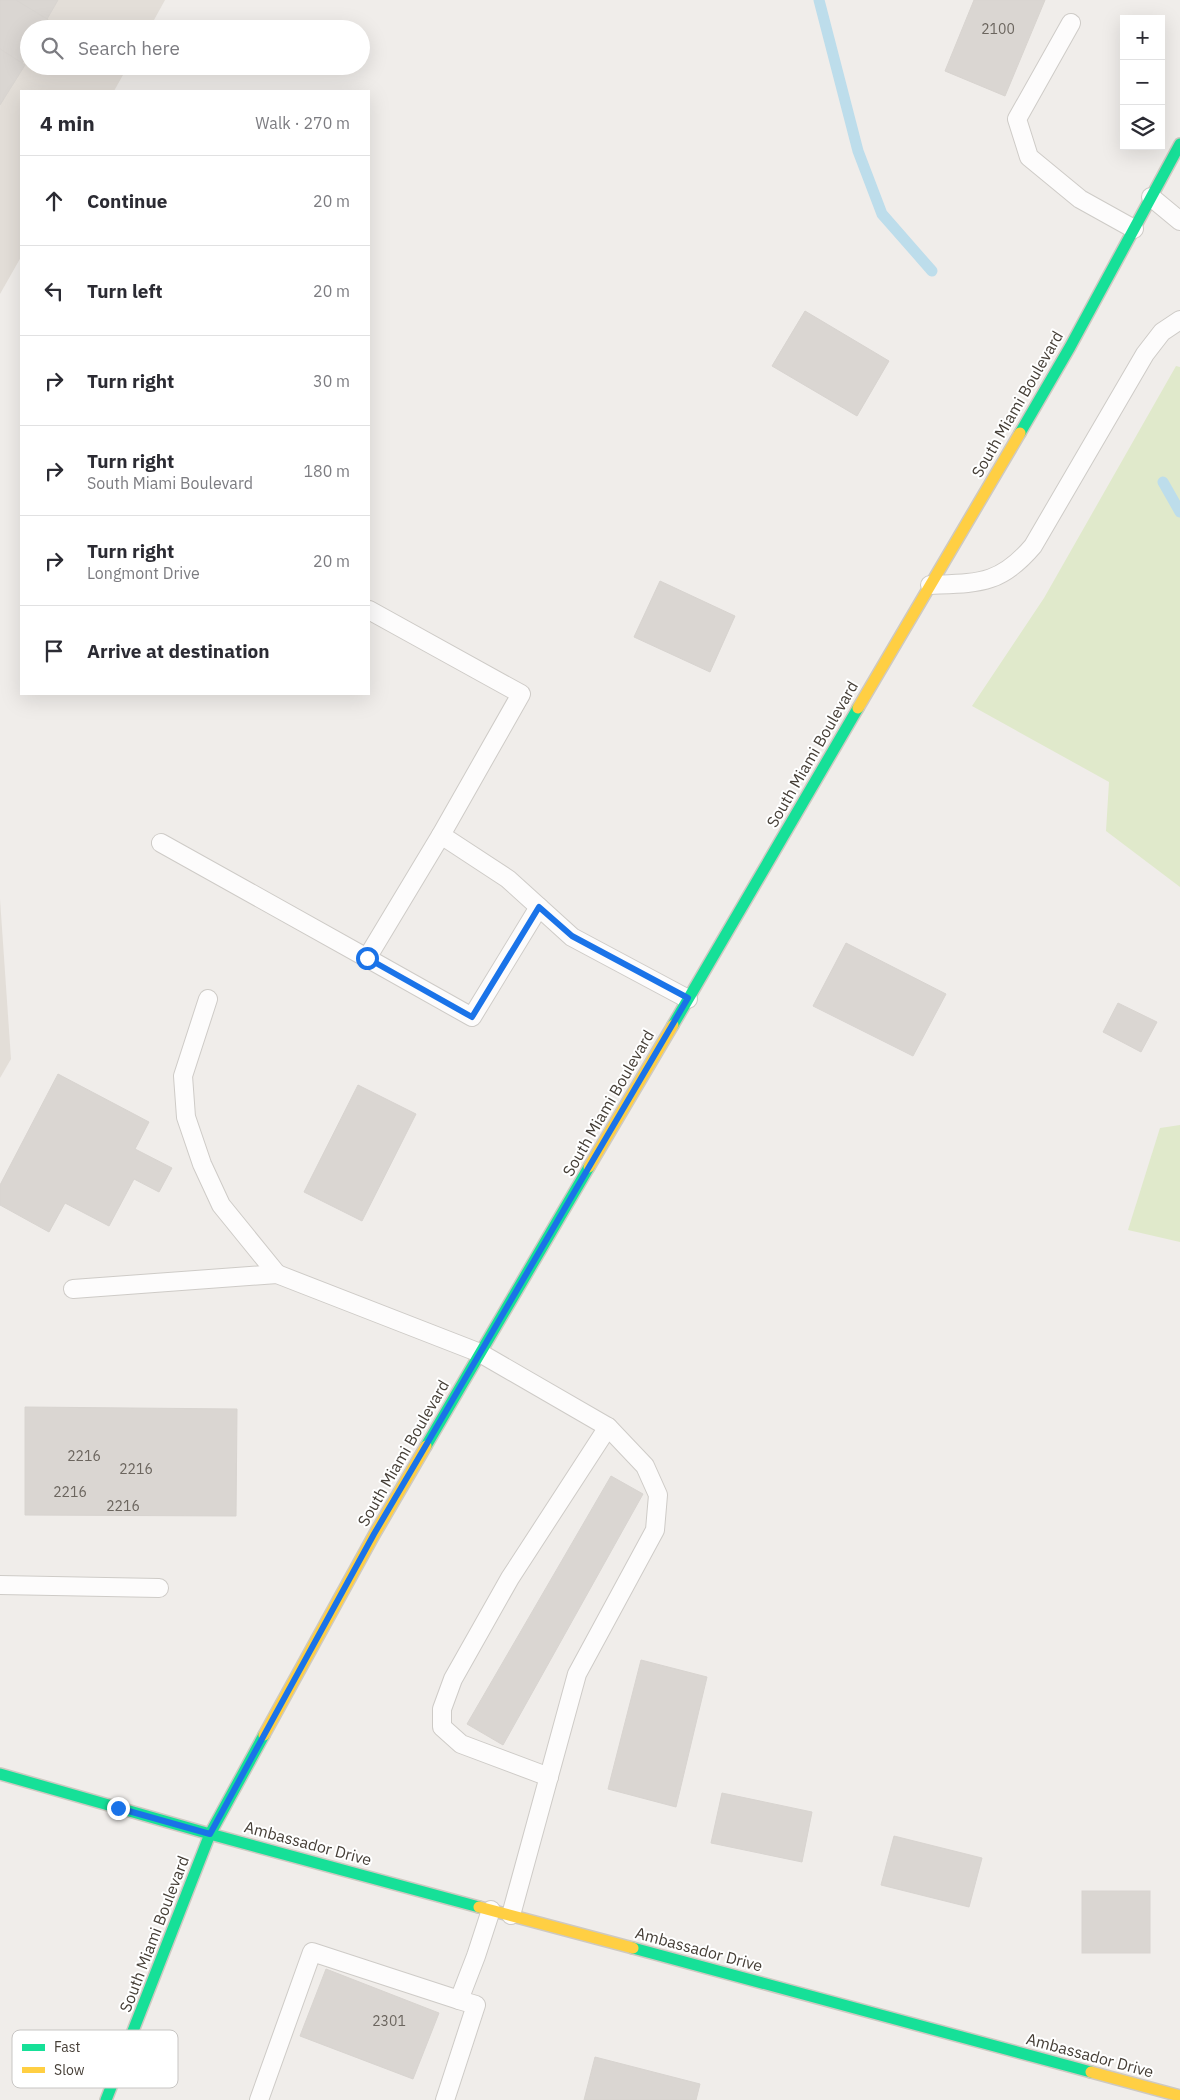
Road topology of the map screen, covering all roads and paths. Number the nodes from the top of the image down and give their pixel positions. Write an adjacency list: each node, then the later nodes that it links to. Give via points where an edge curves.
1 (1071, 23): 5 (lane, via 1017,119 1029,157 1080,199)
2 (1180, 144): 3 (main road, South Miami Boulevard)
3 (1151, 197): 4 (lane); 5 (main road, South Miami Boulevard)
4 (1180, 221)
5 (1134, 229): 7 (main road, South Miami Boulevard, via 1070,347)
6 (1180, 320): 7 (lane, via 1162,332 1145,354 1022,560 992,579 972,584)
7 (930, 585): 14 (main road, South Miami Boulevard)
8 (370, 611): 9 (lane, via 522,694)
9 (441, 835): 11 (lane, via 508,879); 12 (lane)
10 (161, 843): 12 (lane)
11 (539, 907): 12 (lane, via 472,1017); 14 (lane, via 572,936)
12 (367, 958)
13 (208, 998): 15 (lane, via 183,1076 186,1117 202,1164 221,1205)
14 (688, 998): 17 (main road, South Miami Boulevard)
15 (277, 1274): 16 (lane); 17 (lane)
16 (73, 1289)
17 (480, 1353): 18 (lane); 23 (main road, South Miami Boulevard, via 374,1534)
18 (608, 1427): 22 (lane, via 645,1466 658,1495 655,1530 577,1674); 22 (lane, via 510,1578 453,1679 442,1709 442,1727 461,1744)
19 (0, 1584): 20 (lane)
20 (159, 1588)
21 (0, 1774): 23 (main road, Ambassador Drive)
22 (549, 1777): 25 (lane)
23 (210, 1834): 24 (main road, Ambassador Drive); 27 (main road, South Miami Boulevard)
24 (491, 1910): 25 (main road, Ambassador Drive); 26 (lane)
25 (511, 1915): 29 (main road, Ambassador Drive)
26 (459, 2000): 31 (lane, via 312,1952); 32 (lane, via 476,2005)
27 (133, 2030)
28 (111, 2088): 30 (main road, South Miami Boulevard)
29 (1180, 2096)
30 (106, 2100)
31 (259, 2100)
32 (445, 2100)

